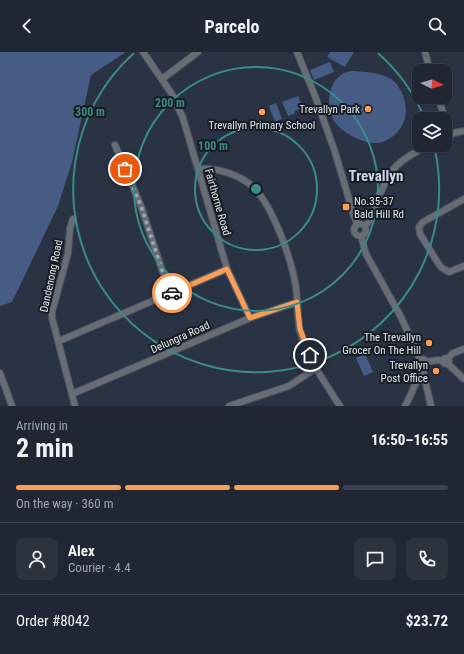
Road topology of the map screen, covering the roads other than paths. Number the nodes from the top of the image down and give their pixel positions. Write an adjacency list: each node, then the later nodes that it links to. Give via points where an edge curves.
1 (143, 52): 6 (street, Fairthorne Road)
2 (198, 52): 6 (street)
3 (297, 52): 14 (street, via 328,132)
4 (425, 52): 5 (street)
5 (428, 64)
6 (162, 79): 11 (street, Fairthorne Road, via 183,118)
7 (464, 131): 8 (street)
8 (452, 134)
9 (115, 144): 19 (street, via 141,206)
10 (417, 152): 15 (street, via 393,169)
11 (198, 169): 18 (street, Fairthorne Road); 20 (street, via 213,169 240,178 260,194 288,256)
12 (464, 199): 17 (street, via 423,222 419,227 420,234 442,268 450,272)
13 (73, 219): 22 (street, Dandenong Road, via 68,253 52,312)
14 (357, 224): 15 (street); 16 (street, via 355,232)
15 (366, 226): 16 (street, via 366,232)
16 (361, 236): 25 (street, via 366,254 401,317)
17 (464, 266)
18 (227, 269): 19 (street); 21 (street, Fairthorne Road)
19 (172, 293): 22 (street)
20 (297, 302): 21 (street, Delungra Road); 26 (street, via 300,329)
21 (250, 318): 29 (street, Delungra Road)
22 (59, 341): 29 (street, Dandenong Road)
23 (464, 349): 24 (street, via 453,353)
24 (446, 361): 25 (street, via 438,360); 28 (street)
25 (423, 366): 34 (street, via 411,396); 35 (street)
26 (316, 368): 32 (street, via 289,386); 33 (street)
27 (0, 373): 30 (street)
28 (464, 379)
29 (72, 394): 31 (street, Dandenong Road)
30 (12, 406)
31 (75, 406)
32 (229, 406)
33 (340, 406)
34 (404, 406)
35 (431, 406)

